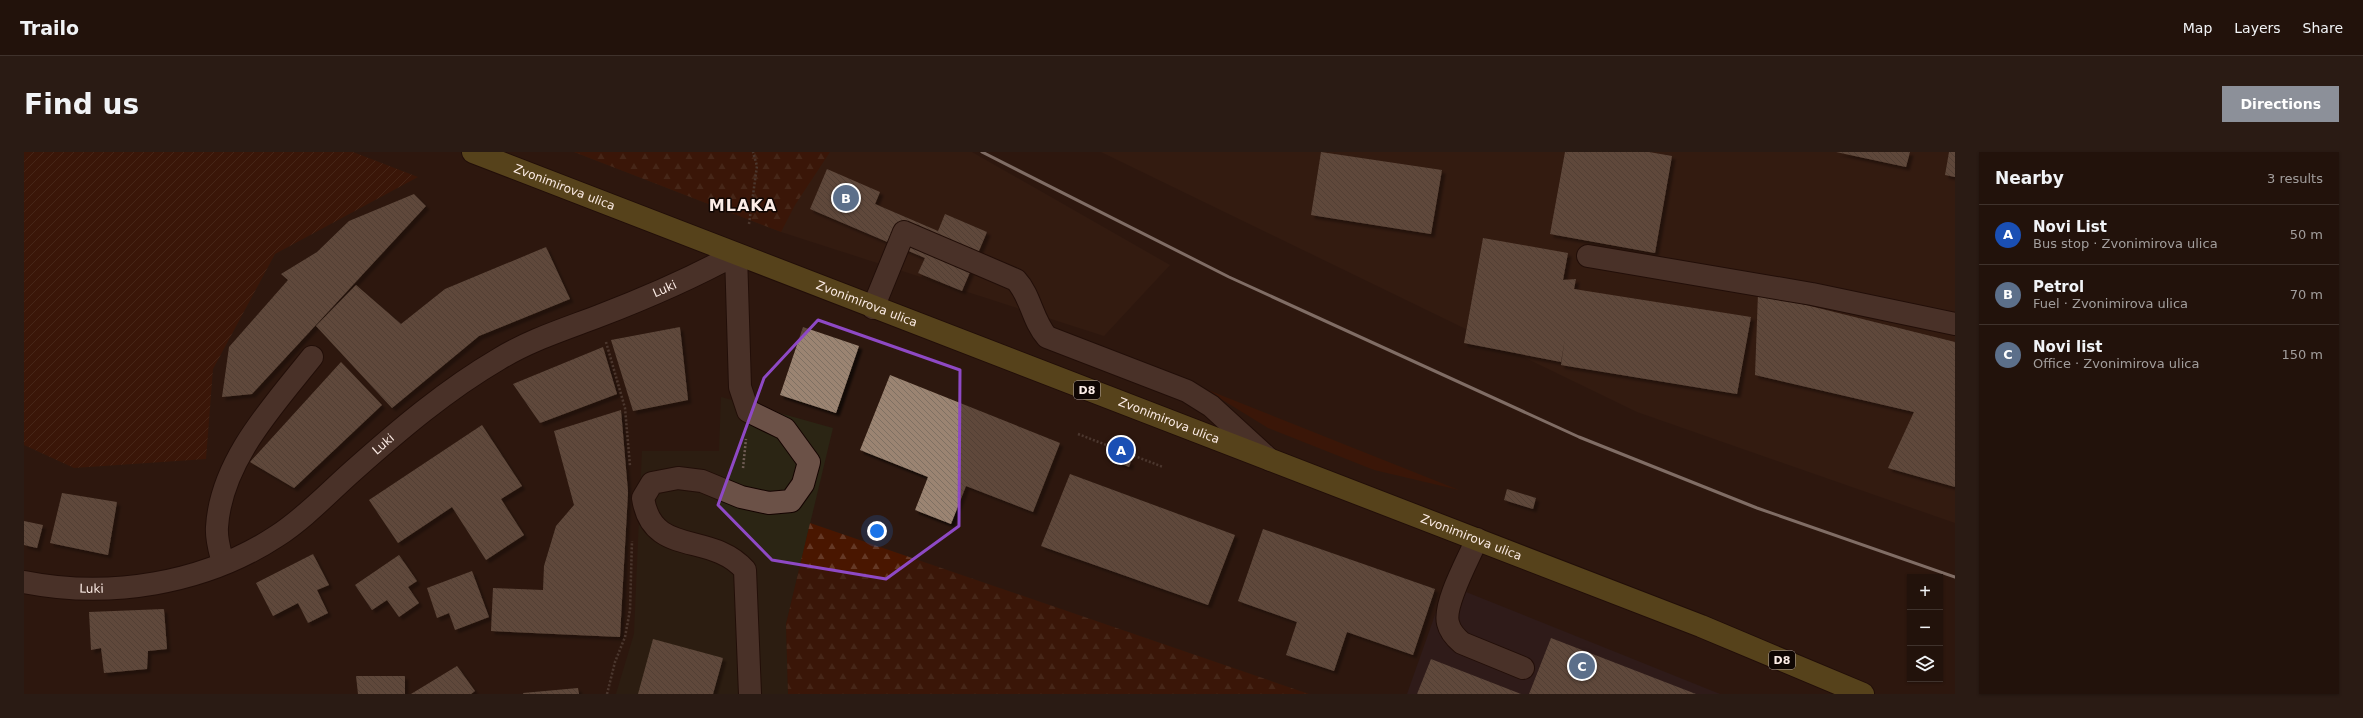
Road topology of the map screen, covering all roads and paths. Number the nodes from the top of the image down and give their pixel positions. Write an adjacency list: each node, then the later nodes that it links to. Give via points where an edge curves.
1 (473, 152): 4 (main road, Zvonimirova ulica / D8)
2 (753, 152): 3 (path, via 757,166)
3 (749, 224)
4 (736, 254): 6 (main road, Zvonimirova ulica / D8); 7 (street, Luki, via 696,275); 10 (street, via 740,388)
5 (1588, 256): 8 (street, via 1812,294)
6 (873, 308): 12 (main road, Zvonimirova ulica / D8); 12 (street, via 904,232 1016,280 1024,290 1040,328 1047,337 1192,394 1211,406)
7 (599, 316): 14 (path, via 625,408); 18 (street, Luki, via 542,337 499,358 433,404 278,535)
8 (1955, 324)
9 (312, 357): 18 (street, via 247,441 227,486 217,528)
10 (748, 411): 15 (path); 15 (street, via 785,429 809,462 803,484 791,501 769,503)
11 (1078, 434): 13 (path)
12 (1270, 460): 17 (main road, Zvonimirova ulica / D8)
13 (1163, 466)
14 (630, 467)
15 (741, 497): 22 (street, via 702,481 678,478 652,483 643,498 646,514 653,526 670,537 720,551 737,561 745,570)
16 (632, 537): 21 (path, via 630,610 625,637 615,662)
17 (1477, 539): 20 (street, via 1449,605 1448,624 1455,638 1462,643); 23 (main road, Zvonimirova ulica / D8, via 1701,626)
18 (223, 563): 19 (street, Luki, via 165,581 128,588 74,589)
19 (24, 582)
20 (1523, 668)
21 (607, 694)
22 (750, 694)
23 (1863, 694)

